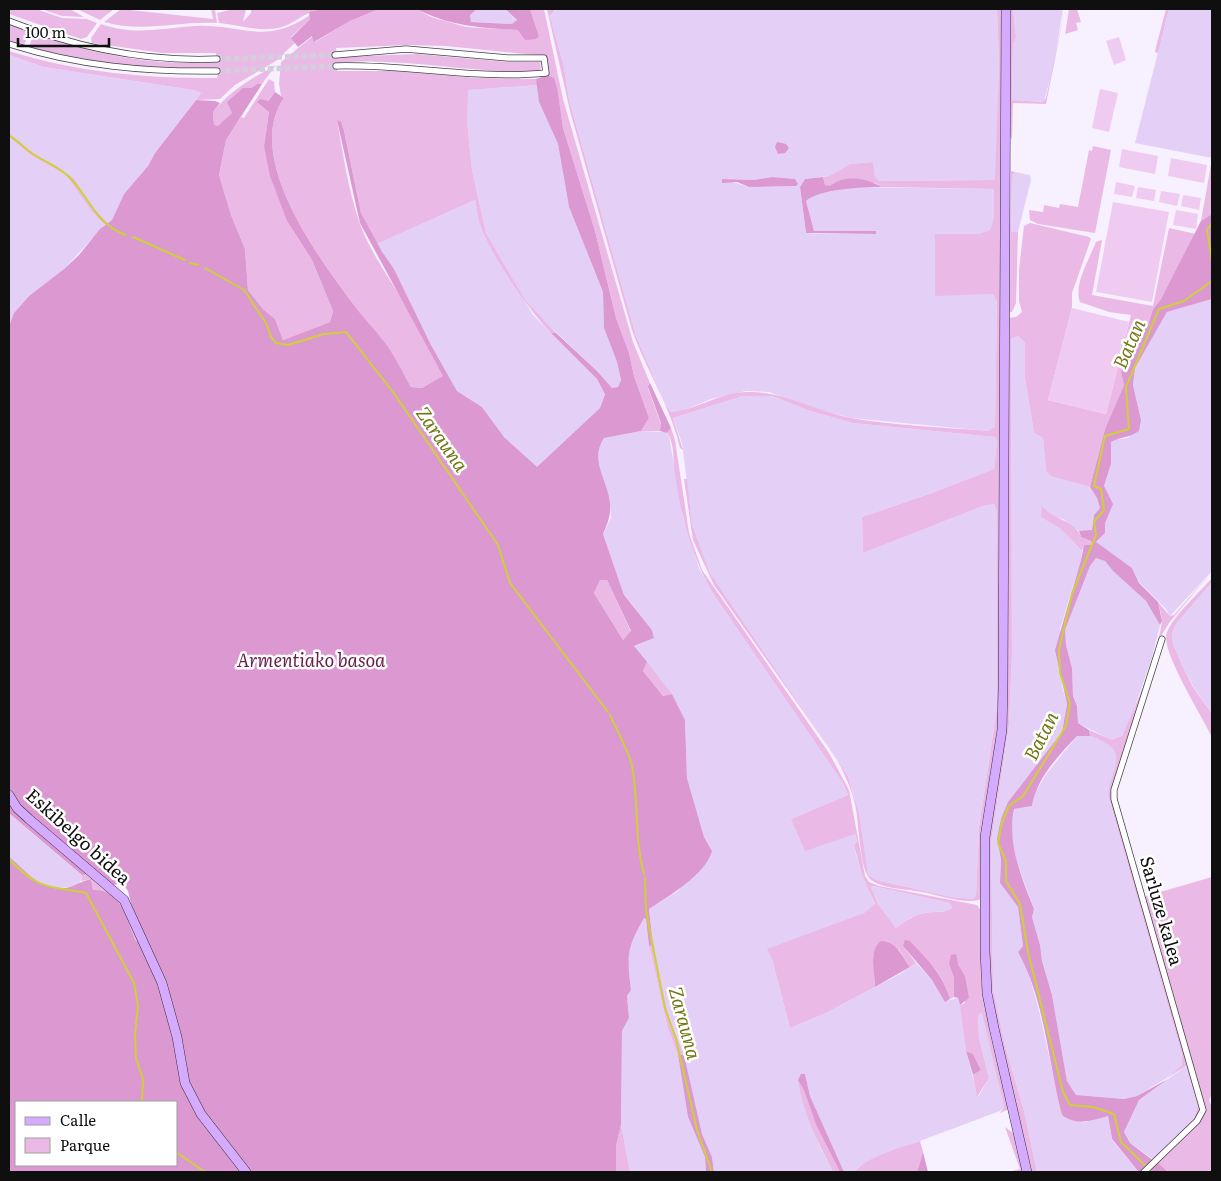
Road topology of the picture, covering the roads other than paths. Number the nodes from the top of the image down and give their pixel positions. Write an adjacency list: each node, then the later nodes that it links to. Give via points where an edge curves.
1 (1006, 9): 11 (street, via 1003,688 1002,730 985,837 985,951 992,1019)
2 (9, 21): 5 (street, via 63,41 122,55 166,60)
3 (9, 44): 7 (street, via 51,57 112,68)
4 (335, 55): 6 (street, via 406,50 544,58 546,73 492,75 371,65)
5 (217, 59)
6 (336, 66)
7 (218, 71)
8 (1162, 639): 12 (street, Sarluze kalea, via 1114,790 1114,799 1203,1110 1197,1121)
9 (9, 795): 10 (street, Eskibelgo bidea, via 29,819 124,900 162,982 185,1083 201,1114)
10 (246, 1172)
11 (1027, 1172)
12 (1144, 1172)

